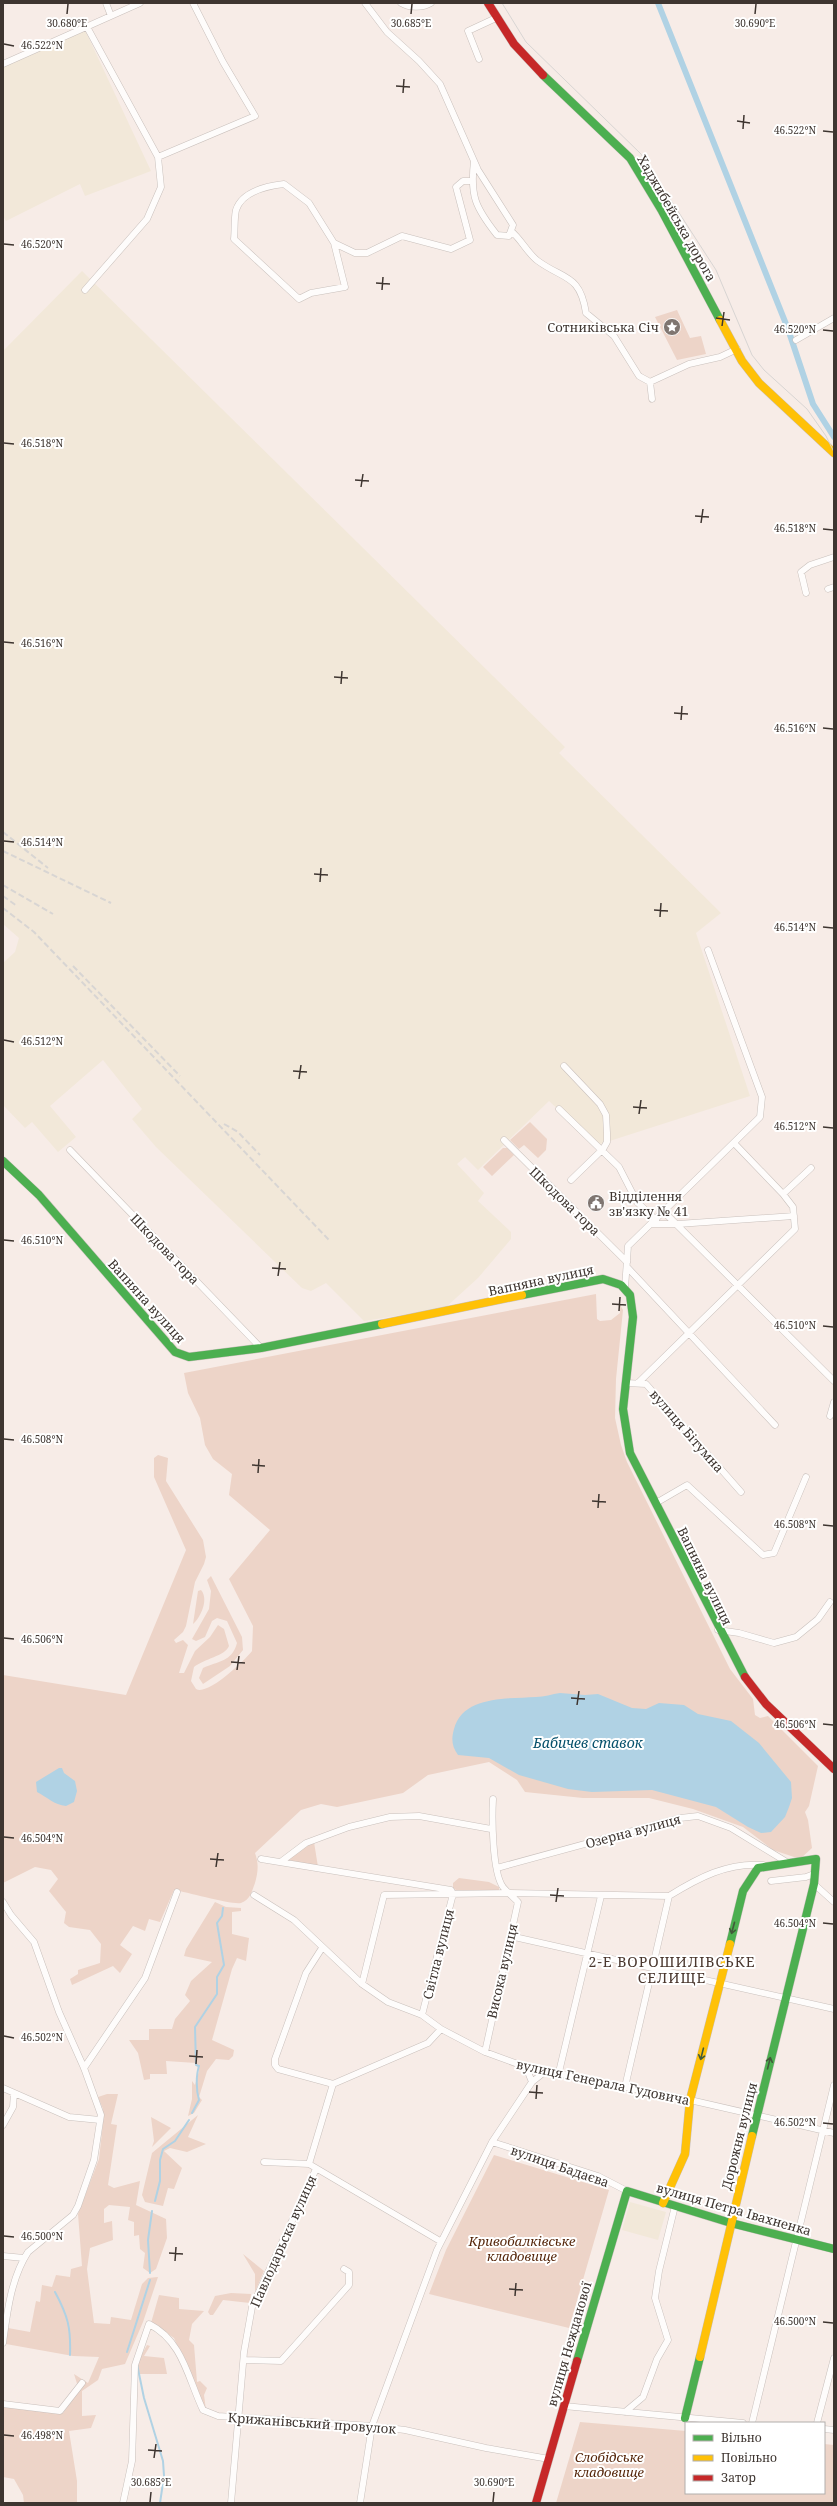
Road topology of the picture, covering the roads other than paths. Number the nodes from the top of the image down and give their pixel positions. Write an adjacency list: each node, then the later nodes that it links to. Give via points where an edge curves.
1 (106, 3): 8 (street)
2 (140, 3): 8 (street)
3 (193, 3): 13 (street, via 223,62 255,116)
4 (365, 3): 14 (street, via 388,32 440,84)
5 (401, 3): 6 (street, via 405,6)
6 (431, 3)
7 (488, 3): 9 (street, Хаджибейська дорога)
8 (111, 16): 10 (street)
9 (496, 18): 11 (street, via 468,31); 21 (street, Хаджибейська дорога, via 525,58 630,158 662,211)
10 (87, 27): 12 (street); 13 (street)
11 (479, 59)
12 (3, 64)
13 (158, 157): 18 (street, via 161,187 147,219)
14 (474, 161): 15 (street); 16 (street, via 513,225)
15 (472, 181): 16 (street, via 471,188 487,222 497,235 509,236); 17 (street, via 463,181 456,187 470,240 463,245 451,249 402,236 366,253 355,253)
16 (511, 231): 22 (street, via 537,260 568,276 577,286 586,313 614,336 640,376)
17 (334, 243): 17 (street, via 309,204 284,184 260,188 236,210 234,239 299,299 311,293 345,287)
18 (85, 290)
19 (834, 318): 20 (street)
20 (796, 340)
21 (736, 349): 22 (street, via 720,357 689,364); 24 (street, Хаджибейська дорога, via 759,383)
22 (650, 382): 23 (street)
23 (652, 399)
24 (834, 453)
25 (834, 557): 26 (street, via 810,565 801,572)
26 (806, 593)
27 (708, 950): 31 (street, via 762,1097 760,1117)
28 (564, 1066): 32 (street, via 600,1104 606,1115 607,1142)
29 (559, 1109): 32 (street)
30 (504, 1140): 42 (street, Шкодова гора)
31 (734, 1143): 37 (street); 38 (street)
32 (603, 1149): 36 (street); 40 (street, via 619,1166 637,1202)
33 (70, 1150): 46 (street, Шкодова гора)
34 (3, 1161): 46 (street, Вапняна вулиця, via 39,1195 175,1352 189,1357)
35 (811, 1168): 37 (street)
36 (571, 1180)
37 (783, 1194): 39 (street, via 793,1207)
38 (664, 1212): 40 (street); 41 (street)
39 (794, 1216): 41 (street); 43 (street, via 795,1229)
40 (654, 1222): 41 (street); 42 (street, via 628,1246)
41 (678, 1224): 43 (street)
42 (627, 1264): 44 (street); 45 (street, Шкодова гора)
43 (738, 1285): 45 (street); 47 (street)
44 (625, 1288): 46 (street, Вапняна вулиця, via 604,1279); 48 (street, Вапняна вулиця, via 630,1295 633,1316)
45 (689, 1332): 49 (street); 52 (street, Шкодова гора)
46 (261, 1348)
47 (834, 1381)
48 (626, 1383): 49 (street, вулиця Бітумна); 55 (street, Вапняна вулиця, via 623,1409 630,1453)
49 (638, 1383): 54 (street, вулиця Бітумна, via 646,1384)
50 (834, 1402): 51 (street)
51 (830, 1416)
52 (775, 1425)
53 (806, 1477): 55 (street, via 774,1553 763,1555 687,1484)
54 (741, 1492)
55 (656, 1503): 57 (street, Вапняна вулиця)
56 (830, 1602): 57 (street, via 818,1619 796,1637 774,1643)
57 (718, 1630): 58 (street, Вапняна вулиця, via 754,1690 797,1736)
58 (834, 1769)
59 (493, 1798): 60 (street)
60 (491, 1829): 62 (street, via 420,1816 390,1817 348,1827 306,1843); 65 (street)
61 (261, 1859): 62 (street)
62 (282, 1861): 71 (street, via 348,1874 443,1887 451,1890)
63 (785, 1861): 64 (street); 65 (street, Озерна вулиця, via 731,1828 698,1816 680,1818); 66 (street, Дорожня вулиця, via 816,1859)
64 (766, 1866): 74 (street, via 742,1865 719,1870 691,1882); 81 (street, one-way to 81, via 758,1868 744,1891)
65 (497, 1868): 70 (street, via 502,1886)
66 (814, 1874): 67 (street); 68 (street, Дорожня вулиця)
67 (771, 1882)
68 (814, 1884): 76 (street); 83 (street, Дорожня вулиця)
69 (177, 1892): 89 (street, via 145,1978)
70 (510, 1893): 71 (street); 73 (street); 77 (street, Висока вулиця, via 518,1902)
71 (453, 1894): 82 (street, via 384,1895); 85 (street, Світла вулиця)
72 (254, 1895): 78 (street, вулиця Генерала Гудовича, via 294,1920)
73 (600, 1896): 74 (street); 79 (street)
74 (669, 1896): 80 (street)
75 (3, 1902): 89 (street, via 34,1942 59,2012)
76 (834, 1902)
77 (510, 1936): 79 (street); 87 (street, Висока вулиця)
78 (322, 1948): 82 (street, вулиця Генерала Гудовича); 93 (street, via 306,1973 275,2065 278,2069)
79 (587, 1953): 80 (street); 91 (street)
80 (653, 1969): 81 (street); 95 (street)
81 (719, 1983): 83 (street); 98 (street, one-way to 98)
82 (362, 1984): 85 (street, вулиця Генерала Гудовича, via 388,2002)
83 (785, 1999): 84 (street); 99 (street, Дорожня вулиця, one-way to 83)
84 (834, 2010)
85 (422, 2015): 86 (street, вулиця Генерала Гудовича)
86 (441, 2029): 87 (street, вулиця Генерала Гудовича); 93 (street, via 428,2043)
87 (485, 2052): 88 (street, вулиця Генерала Гудовича)
88 (526, 2067): 90 (street, вулиця Генерала Гудовича); 92 (street)
89 (84, 2068): 100 (street, via 95,2096)
90 (547, 2070): 91 (street, вулиця Генерала Гудовича); 92 (street)
91 (559, 2072): 95 (street, вулиця Генерала Гудовича)
92 (532, 2082): 104 (street)
93 (332, 2084): 106 (street)
94 (834, 2085): 102 (street)
95 (625, 2087): 98 (street, вулиця Генерала Гудовича)
96 (3, 2088): 97 (street)
97 (14, 2093): 100 (street, via 69,2117); 101 (street, via 14,2107)
98 (690, 2100): 99 (street, вулиця Генерала Гудовича); 109 (street, via 685,2154)
99 (757, 2116): 102 (street, вулиця Генерала Гудовича); 111 (street, Дорожня вулиця)
100 (100, 2120): 116 (street, via 94,2160 78,2206 73,2215)
101 (3, 2125)
102 (822, 2131): 103 (street, вулиця Генерала Гудовича); 112 (street)
103 (834, 2133)
104 (492, 2142): 108 (street, вулиця Бадаєва, via 592,2174); 113 (street)
105 (264, 2162): 106 (street)
106 (309, 2164): 107 (street)
107 (316, 2169): 113 (street); 120 (street, Павлодарьска вулиця, via 252,2307)
108 (627, 2191): 109 (street, вулиця Петра Івахненка); 124 (street, вулиця Нежданової)
109 (663, 2203): 110 (street, вулиця Петра Івахненка)
110 (675, 2206): 111 (street, вулиця Петра Івахненка); 122 (street, via 655,2298 668,2340 658,2356 643,2397)
111 (731, 2223): 112 (street, вулиця Петра Івахненка); 128 (street, Дорожня вулиця)
112 (796, 2240): 114 (street, вулиця Петра Івахненка); 130 (street)
113 (440, 2241): 132 (street)
114 (834, 2250)
115 (3, 2256): 116 (street)
116 (24, 2258): 118 (street, via 18,2270 8,2310)
117 (344, 2269): 120 (street, via 349,2272 349,2285 282,2361)
118 (3, 2343)
119 (834, 2358): 131 (street)
120 (244, 2360): 127 (street, Павлодарьска вулиця)
121 (82, 2383): 123 (street, via 60,2411)
122 (636, 2402): 125 (street); 126 (street)
123 (3, 2404)
124 (564, 2406): 125 (street); 133 (street, вулиця Нежданової)
125 (625, 2412): 126 (street)
126 (642, 2414): 128 (street)
127 (237, 2418): 132 (street, Крижанівський провулок); 134 (street, Крижанівський провулок, via 218,2416 203,2410 171,2340 149,2324 135,2365 132,2461); 135 (street, Павлодарьска вулиця)
128 (685, 2418): 129 (street)
129 (731, 2422)
130 (752, 2422)
131 (817, 2422)
132 (372, 2426): 133 (street, Крижанівський провулок); 136 (street)
133 (549, 2458): 137 (street, вулиця Нежданової)
134 (122, 2503)
135 (231, 2503)
136 (360, 2503)
137 (536, 2503)

